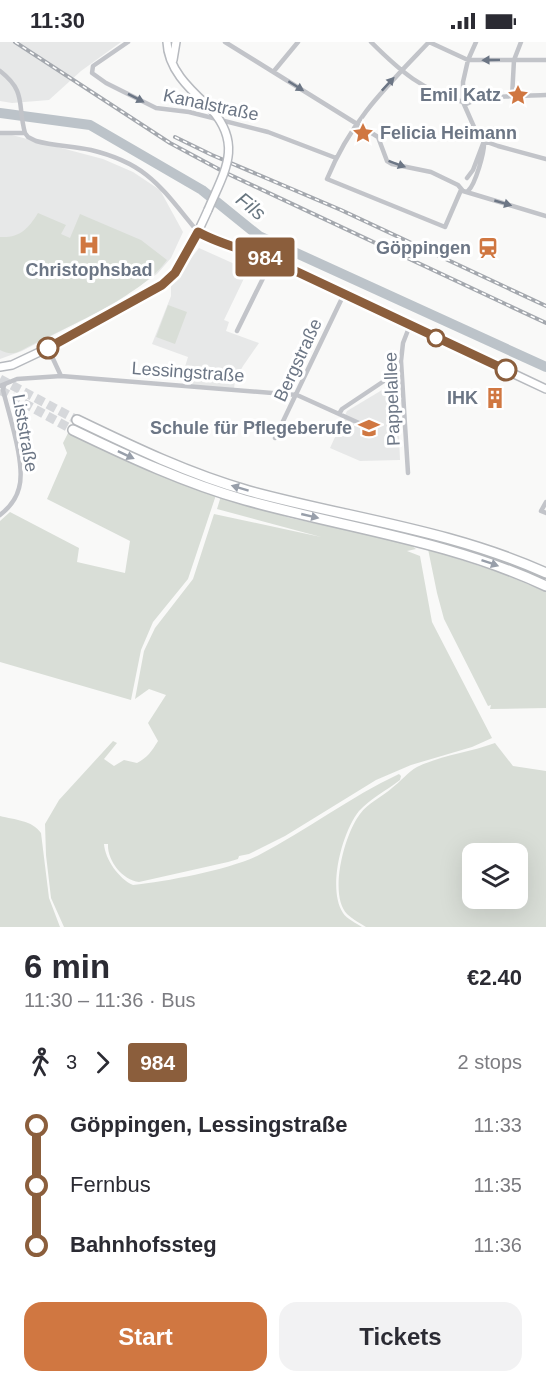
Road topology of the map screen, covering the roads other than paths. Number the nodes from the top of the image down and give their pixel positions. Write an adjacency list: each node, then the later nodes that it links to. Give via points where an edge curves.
1 (128, 42): 24 (street, Kanalstraße, one-way to 24, via 93,66 92,73 156,108 189,112 285,138)
2 (167, 42): 13 (main road)
3 (176, 42): 13 (main road)
4 (225, 42): 16 (street)
5 (298, 42): 16 (street)
6 (371, 42): 14 (street)
7 (429, 42): 10 (street); 14 (street)
8 (476, 42): 10 (street)
9 (521, 42): 11 (street)
10 (468, 60): 11 (street, one-way to 10); 19 (street)
11 (514, 60): 12 (street); 18 (street)
12 (546, 60)
13 (172, 62): 32 (main road, bridge, via 184,83 225,129 229,153)
14 (401, 70): 19 (street, via 429,90); 20 (street, one-way to 14)
15 (0, 71): 22 (street, via 15,85)
16 (274, 71): 20 (street, one-way to 20)
17 (546, 95): 18 (street)
18 (512, 97): 19 (street)
19 (464, 103): 23 (street)
20 (357, 123): 24 (street); 28 (street, one-way to 28, via 378,137 392,164 431,172)
21 (0, 133): 22 (street)
22 (25, 133): 32 (street, via 36,141 89,150 135,165 161,187)
23 (484, 141): 25 (street); 26 (street); 27 (street)
24 (336, 158): 28 (street, via 327,179 445,227)
25 (546, 159)
26 (467, 178): 27 (street); 28 (street, via 461,180)
27 (472, 183): 29 (street)
28 (460, 188): 29 (street)
29 (468, 191): 31 (street, one-way to 31)
30 (546, 207): 31 (street)
31 (544, 215)
32 (198, 232): 33 (main road); 37 (main road, via 175,273 162,285)
33 (272, 260): 34 (main road); 36 (street)
34 (344, 294): 35 (main road); 43 (street, Bergstraße)
35 (410, 326): 39 (street, Pappelallee, via 403,343); 42 (main road)
36 (237, 331)
37 (48, 348): 38 (main road); 40 (street)
38 (0, 367)
39 (401, 373): 44 (street); 49 (street, Pappelallee)
40 (61, 376): 41 (street, Lessingstraße, via 17,379); 43 (street, Lessingstraße)
41 (2, 386): 52 (street, Liststraße, via 21,476 13,503)
42 (546, 389)
43 (297, 395): 44 (street, Lessingstraße); 48 (street, Bergstraße)
44 (339, 414): 46 (street, Lessingstraße)
45 (77, 420): 53 (highway, one-way to 45, via 432,533 216,480)
46 (370, 428)
47 (73, 430): 54 (highway, one-way to 54, via 158,470 213,490 434,545 495,564)
48 (275, 438)
49 (408, 472)
50 (546, 502): 51 (street)
51 (544, 512)
52 (1, 513)
53 (546, 573)
54 (546, 586)

